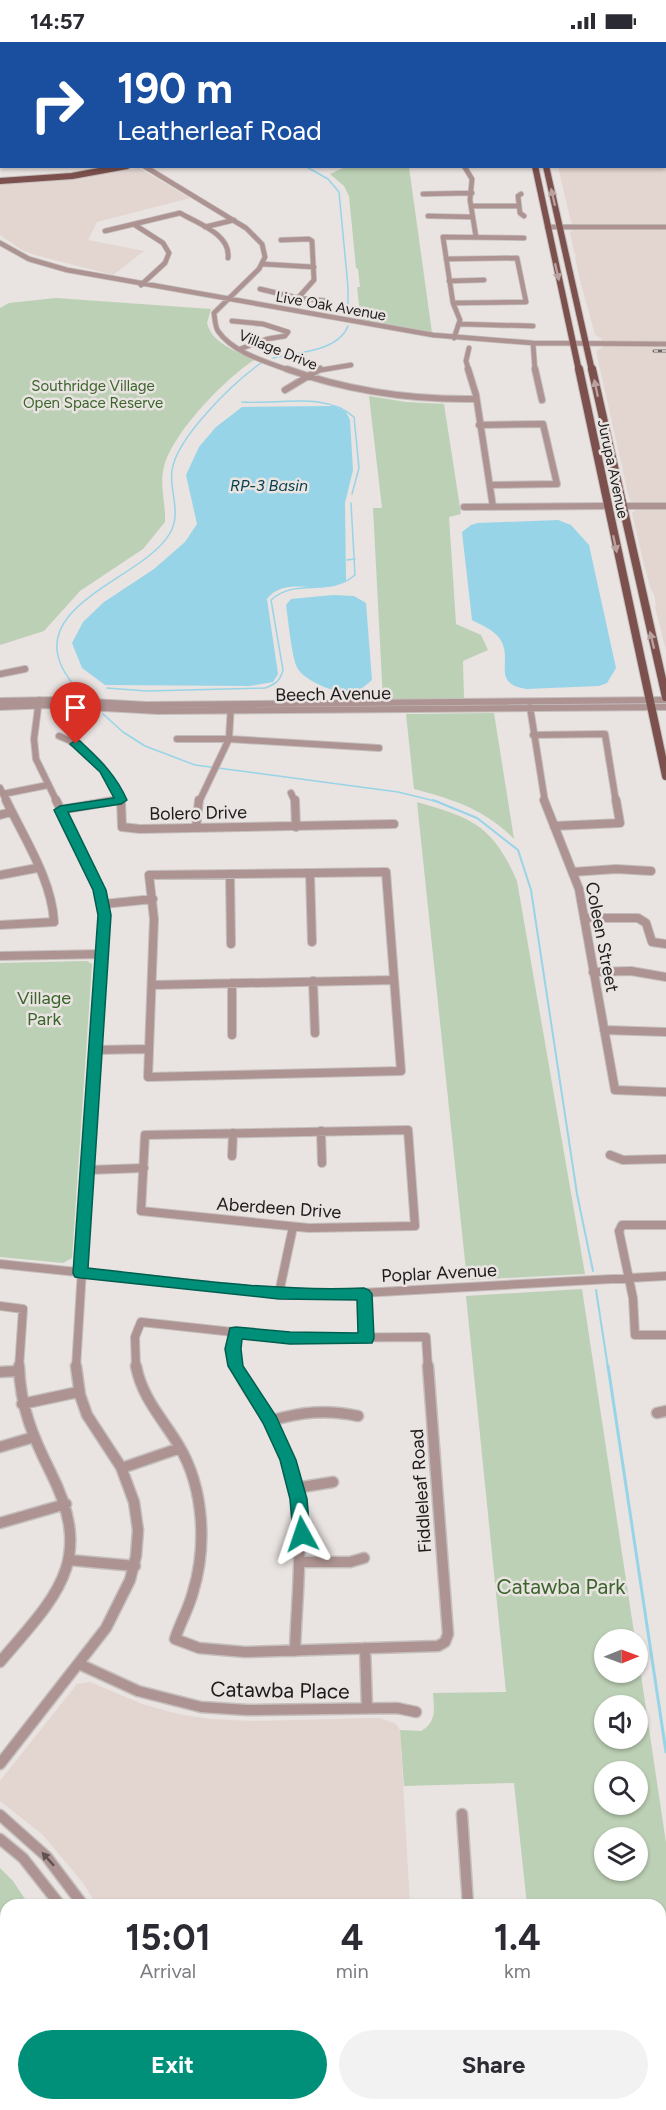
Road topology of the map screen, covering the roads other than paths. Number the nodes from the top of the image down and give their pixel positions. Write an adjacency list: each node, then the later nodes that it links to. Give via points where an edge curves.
1 (99, 168): 7 (main road)
2 (116, 168): 7 (main road, via 72,176)
3 (147, 168): 16 (street)
4 (465, 168): 8 (street, via 472,179)
5 (535, 168): 19 (main road, Jurupa Avenue)
6 (546, 168): 20 (main road, Jurupa Avenue, one-way to 6)
7 (0, 180)
8 (472, 193): 9 (street); 11 (street)
9 (423, 194)
10 (521, 194): 12 (street)
11 (471, 206): 12 (street); 15 (street)
12 (519, 206): 14 (street)
13 (428, 216): 15 (street)
14 (524, 216)
15 (472, 218): 23 (street)
16 (234, 220): 18 (street); 29 (street, via 260,240 265,253)
17 (135, 225): 18 (street, via 180,213); 22 (street); 33 (street, via 163,243 169,253 165,263)
18 (205, 227): 27 (street, via 226,244)
19 (547, 227): 20 (street); 44 (main road, Jurupa Avenue, one-way to 44)
20 (560, 227): 21 (street); 45 (main road, Jurupa Avenue)
21 (666, 227)
22 (105, 231)
23 (476, 237): 24 (street); 28 (street, via 443,237)
24 (524, 238)
25 (281, 240): 30 (street, via 312,241)
26 (0, 243): 33 (street, Live Oak Avenue, via 46,265)
27 (228, 258)
28 (446, 259): 31 (street); 38 (street, via 517,258 526,302)
29 (262, 264): 30 (street); 36 (street, Village Drive)
30 (314, 267): 35 (street, via 313,282)
31 (449, 280): 32 (street); 38 (street)
32 (484, 280)
33 (141, 285): 36 (street, Live Oak Avenue)
34 (260, 289): 35 (street)
35 (298, 298): 37 (street)
36 (226, 300): 42 (street, Live Oak Avenue); 48 (street, Village Drive, via 214,313 213,326 225,341)
37 (327, 301)
38 (453, 303): 40 (street)
39 (232, 321): 48 (street, via 263,324 288,332)
40 (459, 324): 41 (street); 42 (street)
41 (533, 326)
42 (454, 338): 43 (street, Live Oak Avenue)
43 (533, 343): 44 (street, Live Oak Avenue); 53 (street, via 532,362)
44 (572, 343): 45 (street, Live Oak Avenue); 56 (main road, Jurupa Avenue)
45 (586, 343): 46 (street, Live Oak Avenue); 57 (main road, Jurupa Avenue, one-way to 45)
46 (666, 344)
47 (469, 348): 52 (street, via 466,362)
48 (240, 349): 50 (street, Village Drive)
49 (351, 365): 50 (street, via 326,367)
50 (305, 376): 51 (street); 52 (street, Village Drive, via 402,397)
51 (285, 390)
52 (477, 399): 54 (street)
53 (542, 400)
54 (479, 425): 55 (street); 55 (street, via 543,424 557,484)
55 (490, 486): 60 (street)
56 (607, 506): 60 (street); 66 (main road, Jurupa Avenue, one-way to 66)
57 (622, 506): 58 (street); 63 (main road, Jurupa Avenue, one-way to 57)
58 (666, 506)
59 (464, 507): 60 (street)
60 (493, 507)
61 (25, 669): 62 (street)
62 (0, 674)
63 (666, 698): 66 (street, Beech Avenue)
64 (0, 701): 65 (street, Beech Avenue)
65 (39, 702): 67 (street, Beech Avenue); 70 (street, Beech Avenue, via 134,711); 77 (street, via 34,750)
66 (649, 703): 68 (street, Beech Avenue); 69 (street, Beech Avenue); 70 (street, Beech Avenue); 76 (main road, Jurupa Avenue)
67 (0, 707)
68 (530, 707): 70 (street, Beech Avenue); 71 (street, Coleen Street)
69 (666, 707)
70 (231, 708): 74 (street)
71 (533, 735): 85 (street, Coleen Street, via 545,805); 85 (street, via 605,734 620,823)
72 (59, 736): 80 (street, Bolero Drive, via 69,739 99,763)
73 (177, 739): 74 (street)
74 (229, 739): 75 (street); 87 (street, via 199,800)
75 (379, 748)
76 (666, 776)
77 (48, 784): 78 (street); 81 (street)
78 (1, 791): 82 (street)
79 (291, 793): 86 (street)
80 (121, 800): 81 (street); 87 (street, Bolero Drive, via 122,827)
81 (60, 810): 95 (street)
82 (11, 812): 83 (street); 88 (street)
83 (0, 815)
84 (394, 824): 86 (street, Bolero Drive)
85 (554, 826): 90 (street, Coleen Street)
86 (296, 827): 87 (street, Bolero Drive)
87 (196, 828)
88 (37, 868): 93 (street); 97 (street, via 51,902 54,922)
89 (651, 871): 90 (street)
90 (573, 872): 96 (street, Coleen Street)
91 (310, 873): 92 (street); 98 (street); 105 (street, via 386,872)
92 (230, 874): 94 (street, via 149,875); 99 (street)
93 (0, 875)
94 (153, 899): 95 (street); 108 (street)
95 (104, 904): 101 (street)
96 (584, 918): 100 (street, via 638,918 646,924 652,942); 103 (street, Coleen Street)
97 (0, 925)
98 (312, 942)
99 (231, 944)
100 (666, 944)
101 (103, 954): 102 (street); 114 (street)
102 (0, 956)
103 (593, 972): 104 (street, via 631,971); 109 (street, Coleen Street)
104 (666, 977)
105 (393, 980): 106 (street); 113 (street, via 401,1071 148,1077)
106 (313, 981): 107 (street); 111 (street)
107 (232, 983): 108 (street); 112 (street)
108 (152, 985): 113 (street)
109 (604, 1030): 110 (street); 115 (street, Coleen Street, via 615,1090)
110 (666, 1032)
111 (315, 1033)
112 (232, 1035)
113 (148, 1049): 114 (street)
114 (96, 1050): 123 (street)
115 (666, 1092)
116 (321, 1131): 117 (street); 121 (street); 125 (street, Aberdeen Drive, via 408,1130 415,1226)
117 (233, 1133): 119 (street); 122 (street, via 145,1136)
118 (610, 1155): 120 (street, via 623,1160)
119 (232, 1156)
120 (666, 1159)
121 (322, 1163)
122 (144, 1168): 123 (street); 125 (street, Aberdeen Drive, via 141,1211)
123 (88, 1170): 127 (street)
124 (666, 1225): 129 (street, via 622,1225)
125 (293, 1227): 130 (street)
126 (0, 1264): 127 (street, Poplar Avenue)
127 (81, 1273): 130 (street, Poplar Avenue); 138 (street, via 75,1360)
128 (666, 1276): 129 (street, Poplar Avenue)
129 (630, 1278): 131 (street, Poplar Avenue); 134 (street, via 635,1335)
130 (279, 1293): 131 (street, Poplar Avenue)
131 (364, 1294): 135 (street)
132 (0, 1306): 136 (street, via 23,1309)
133 (236, 1332): 135 (street, via 290,1338); 141 (street, via 233,1355 238,1372); 144 (street, via 141,1322 136,1331 137,1381)
134 (666, 1335)
135 (366, 1338): 154 (street, Fiddleleaf Road, via 426,1337 448,1634 438,1646)
136 (18, 1371): 137 (street); 139 (street)
137 (0, 1372)
138 (78, 1392): 139 (street); 145 (street, via 91,1424)
139 (22, 1404): 142 (street)
140 (358, 1416): 141 (street, via 335,1410 310,1410)
141 (270, 1421): 147 (street)
142 (34, 1437): 143 (street); 148 (street)
143 (0, 1447)
144 (180, 1448): 145 (street); 155 (street, via 196,1490 201,1544 195,1589 175,1639 185,1645 218,1650)
145 (122, 1468): 153 (street, via 136,1516)
146 (333, 1482): 147 (street)
147 (296, 1488): 152 (street)
148 (66, 1504): 149 (street); 151 (street, via 72,1527)
149 (0, 1523)
150 (364, 1558): 152 (street, via 350,1562)
151 (69, 1560): 153 (street); 156 (street, via 51,1600)
152 (301, 1562): 155 (street)
153 (135, 1566): 157 (street, via 115,1615)
154 (365, 1648): 155 (street); 158 (street)
155 (296, 1651)
156 (0, 1662)
157 (79, 1664): 158 (street, Catawba Place, via 138,1691 201,1707); 160 (street)
158 (367, 1708): 159 (street, Catawba Place, via 397,1707)
159 (416, 1712)
160 (0, 1764)
161 (462, 1814): 166 (street)
162 (0, 1815): 165 (street, one-way to 162, via 32,1841)
163 (0, 1839): 164 (street, via 23,1857)
164 (55, 1899)
165 (79, 1899)
166 (468, 1899)

